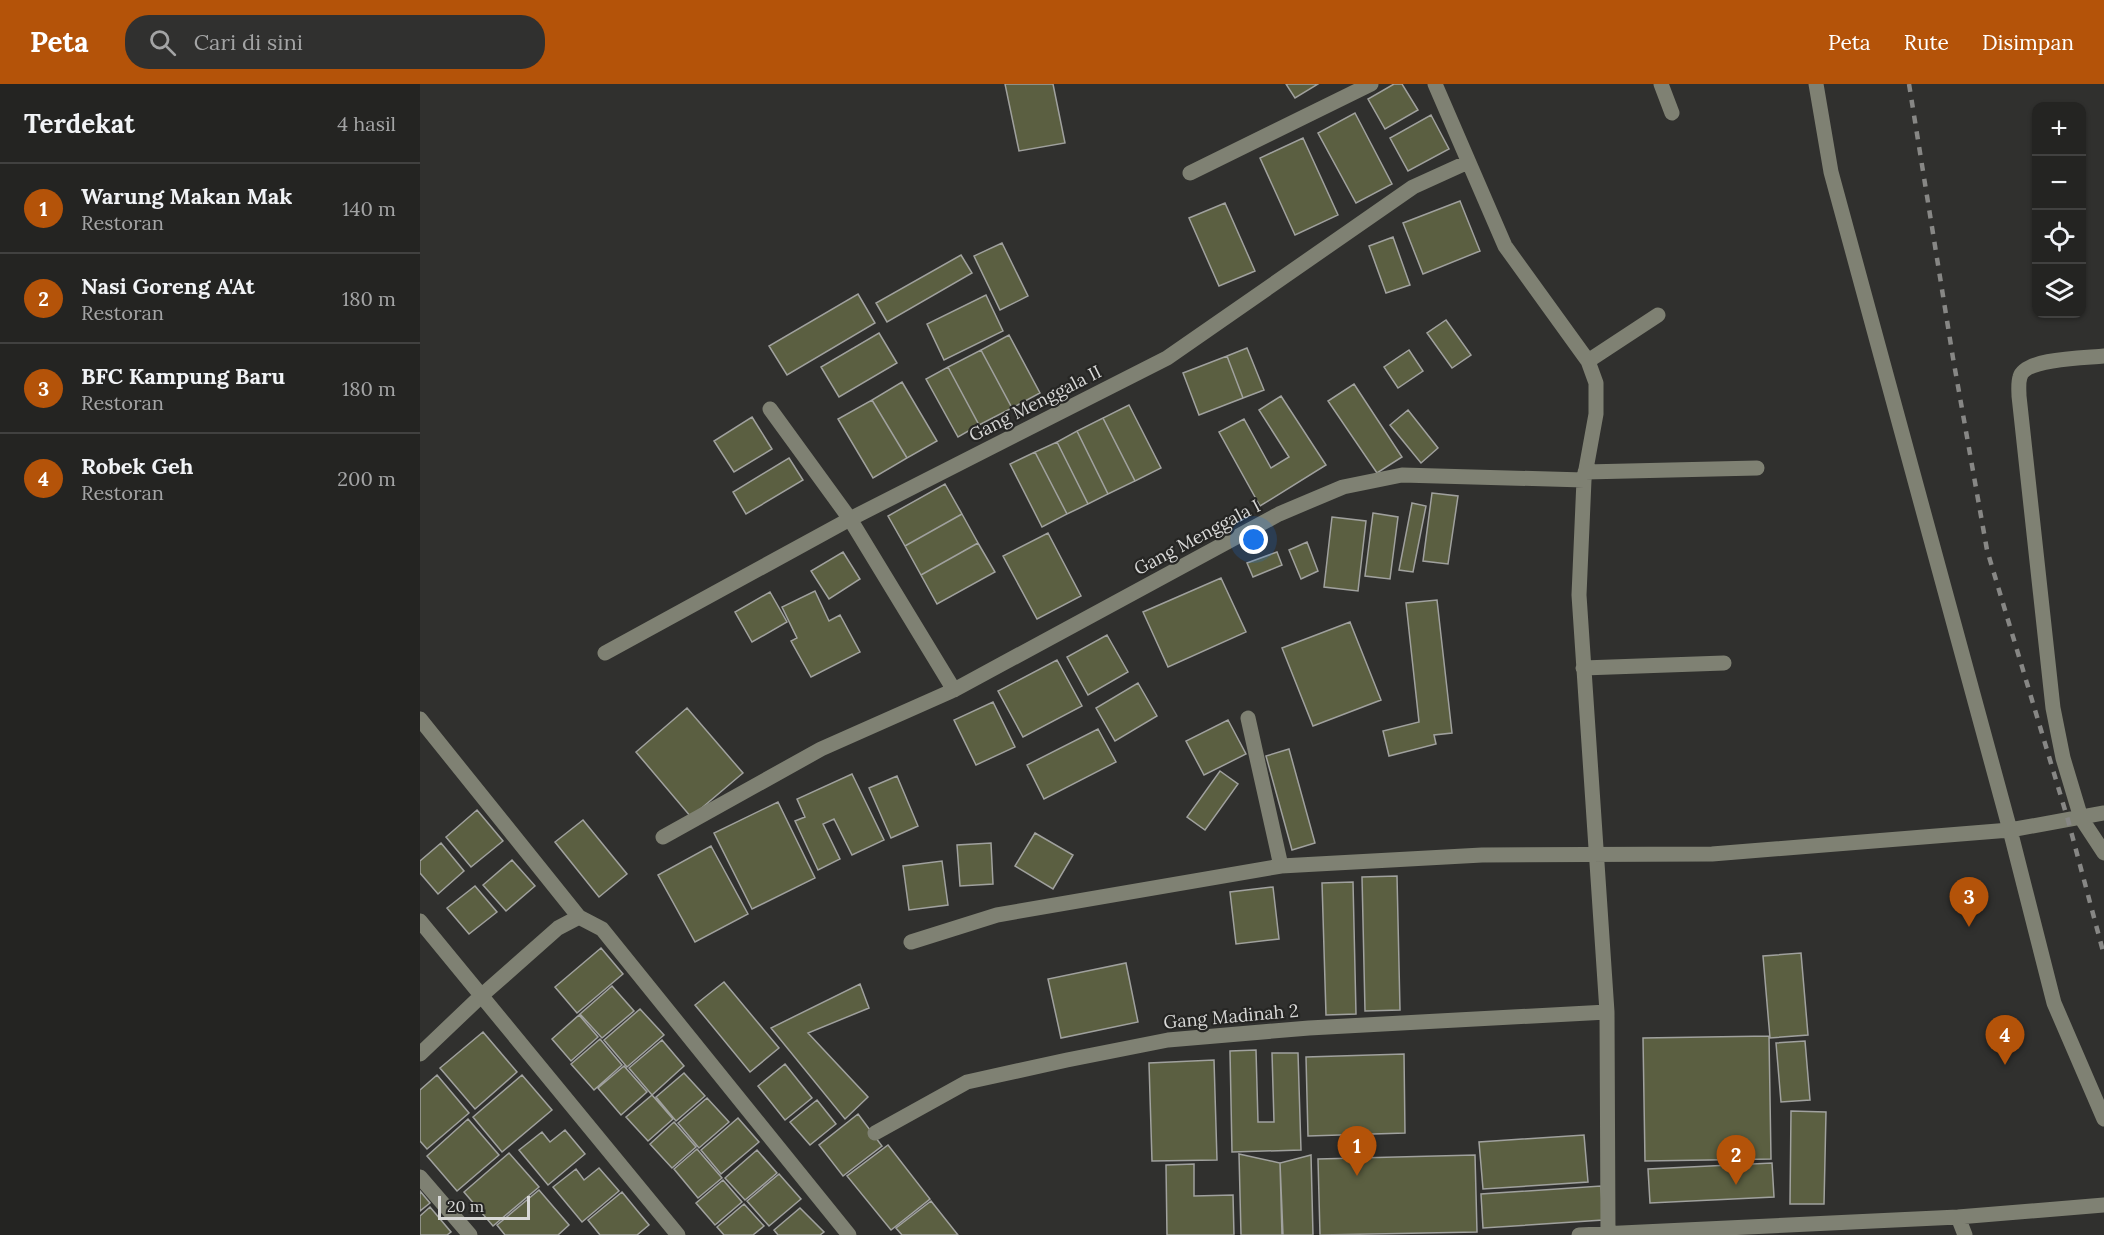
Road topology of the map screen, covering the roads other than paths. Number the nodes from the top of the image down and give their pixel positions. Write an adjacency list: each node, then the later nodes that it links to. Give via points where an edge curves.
1 (1371, 84): 7 (street)
2 (1435, 84): 6 (street)
3 (1661, 84): 5 (street)
4 (1815, 84): 23 (street, via 1831,172)
5 (1672, 113)
6 (1468, 162): 10 (street, via 1505,246); 14 (street, Gang Menggala II, via 1413,187 1167,358)
7 (1190, 172)
8 (1658, 315): 10 (street)
9 (2104, 356): 22 (street, via 2044,362 2026,368 2020,376 2019,390 2053,708)
10 (1588, 361): 13 (street, via 1596,383 1596,414)
11 (770, 409): 14 (street)
12 (1757, 468): 13 (street, Gang Menggala I)
13 (1585, 476): 17 (street, via 1579,595); 18 (street, Gang Menggala I, via 1402,475 1342,487 1279,514)
14 (850, 519): 15 (street, Gang Menggala II); 18 (street)
15 (605, 653)
16 (1724, 663): 17 (street)
17 (1583, 668): 26 (street)
18 (954, 690): 24 (street, Gang Menggala I, via 821,749)
19 (1248, 718): 27 (street)
20 (420, 719): 28 (street)
21 (2104, 813): 22 (street)
22 (2081, 818): 23 (street); 25 (street)
23 (2010, 830): 26 (street, via 1712,855); 34 (street, via 2054,1003)
24 (663, 837)
25 (2104, 853)
26 (1598, 856): 27 (street, via 1482,855); 32 (street)
27 (1281, 866): 30 (street, via 998,915)
28 (579, 917): 31 (street, via 558,928); 42 (street, via 602,929)
29 (420, 921): 31 (street)
30 (911, 942)
31 (482, 996): 33 (street); 41 (street)
32 (1607, 1012): 35 (street, Gang Madinah 2, via 1309,1028 1168,1040 967,1082); 39 (street)
33 (420, 1054)
34 (2104, 1119)
35 (875, 1133)
36 (420, 1177): 40 (street)
37 (2104, 1205): 38 (street)
38 (1958, 1217): 39 (street); 44 (street)
39 (1608, 1233): 43 (street)
40 (470, 1235)
41 (678, 1235)
42 (849, 1235)
43 (1579, 1235)
44 (1965, 1235)

